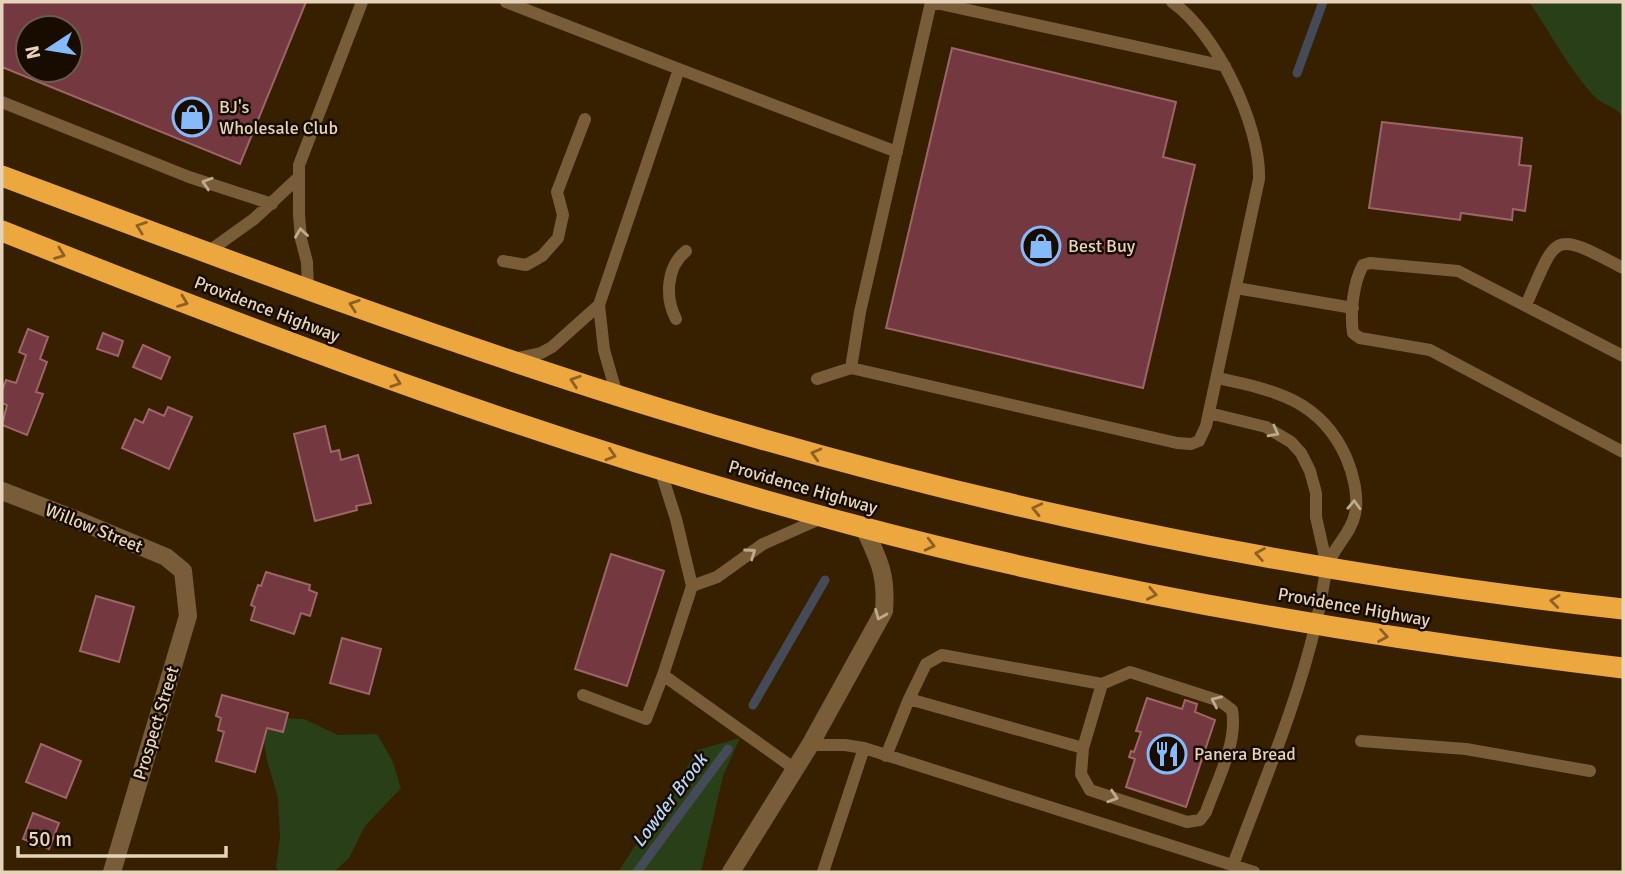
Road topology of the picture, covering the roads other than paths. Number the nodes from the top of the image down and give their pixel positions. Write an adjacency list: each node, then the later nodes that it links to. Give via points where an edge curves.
1 (362, 2): 10 (lane, via 302,153)
2 (506, 2): 5 (lane)
3 (1172, 2): 4 (lane, via 1192,19)
4 (1225, 66): 8 (lane, via 931,2); 18 (lane, via 1260,162)
5 (679, 69): 8 (lane); 19 (lane)
6 (2, 102): 11 (lane, one-way to 6, via 188,177)
7 (585, 119): 15 (lane, via 557,192 563,215 558,238 526,265)
8 (897, 152): 25 (lane)
9 (2, 176): 14 (highway, Providence Highway, one-way to 9)
10 (298, 178): 11 (lane); 17 (lane, one-way to 10)
11 (272, 204): 14 (lane)
12 (2, 231): 31 (highway, Providence Highway, one-way to 31, via 434,396)
13 (686, 251): 22 (lane, via 669,283 668,299)
14 (208, 252): 17 (highway, Providence Highway)
15 (503, 261)
16 (1623, 268): 20 (lane, via 1580,245 1560,243 1548,255)
17 (308, 288): 24 (highway, Providence Highway, one-way to 17)
18 (1236, 288): 21 (lane); 26 (lane)
19 (599, 305): 24 (lane, via 541,353); 28 (lane, via 604,350)
20 (1526, 305): 21 (lane, via 1458,271 1381,262 1363,265); 23 (lane)
21 (1353, 308): 30 (lane, via 1353,333 1360,338 1430,350)
22 (676, 319)
23 (1623, 356)
24 (511, 360): 28 (highway, Providence Highway, one-way to 24)
25 (851, 368): 27 (lane); 29 (lane, via 1177,443 1199,441)
26 (1217, 378): 29 (lane); 35 (lane, one-way to 26, via 1355,514 1353,477 1337,439 1296,401 1265,388)
27 (817, 379)
28 (618, 395): 35 (highway, Providence Highway, one-way to 28, via 1137,531 927,483)
29 (1209, 413): 35 (lane, one-way to 35, via 1266,427 1301,453 1316,493 1316,517)
30 (1623, 452)
31 (660, 469): 33 (highway, Providence Highway); 37 (lane)
32 (2, 491): 36 (street, Willow Street, via 166,558)
33 (825, 517): 34 (highway, Providence Highway); 37 (lane, one-way to 33, via 717,577 764,544)
34 (864, 528): 39 (highway, Providence Highway, one-way to 39, via 1113,586); 46 (street, one-way to 46, via 882,568 884,611)
35 (1327, 566): 38 (highway, Providence Highway, one-way to 35); 39 (lane)
36 (183, 571): 53 (street, Prospect Street, via 188,616)
37 (692, 586): 41 (lane)
38 (1623, 609)
39 (1316, 624): 40 (highway, Providence Highway, one-way to 40); 52 (lane)
40 (1623, 668)
41 (663, 675): 43 (lane, via 646,719); 50 (lane)
42 (1102, 684): 44 (lane, via 942,655 926,664); 48 (lane); 48 (lane, one-way to 42, via 1081,774 1090,790 1187,822 1200,820 1206,812 1229,748 1235,725 1232,710 1220,701 1130,672)
43 (583, 695)
44 (909, 699): 48 (lane); 49 (lane)
45 (1362, 741): 51 (lane, via 1466,749)
46 (810, 745): 47 (lane); 50 (street)
47 (864, 748): 49 (lane); 55 (lane)
48 (1083, 748)
49 (886, 756): 52 (lane)
50 (795, 769): 54 (street)
51 (1590, 771)
52 (1233, 865): 56 (lane)
53 (112, 872)
54 (731, 872)
55 (823, 872)
56 (1254, 872)

